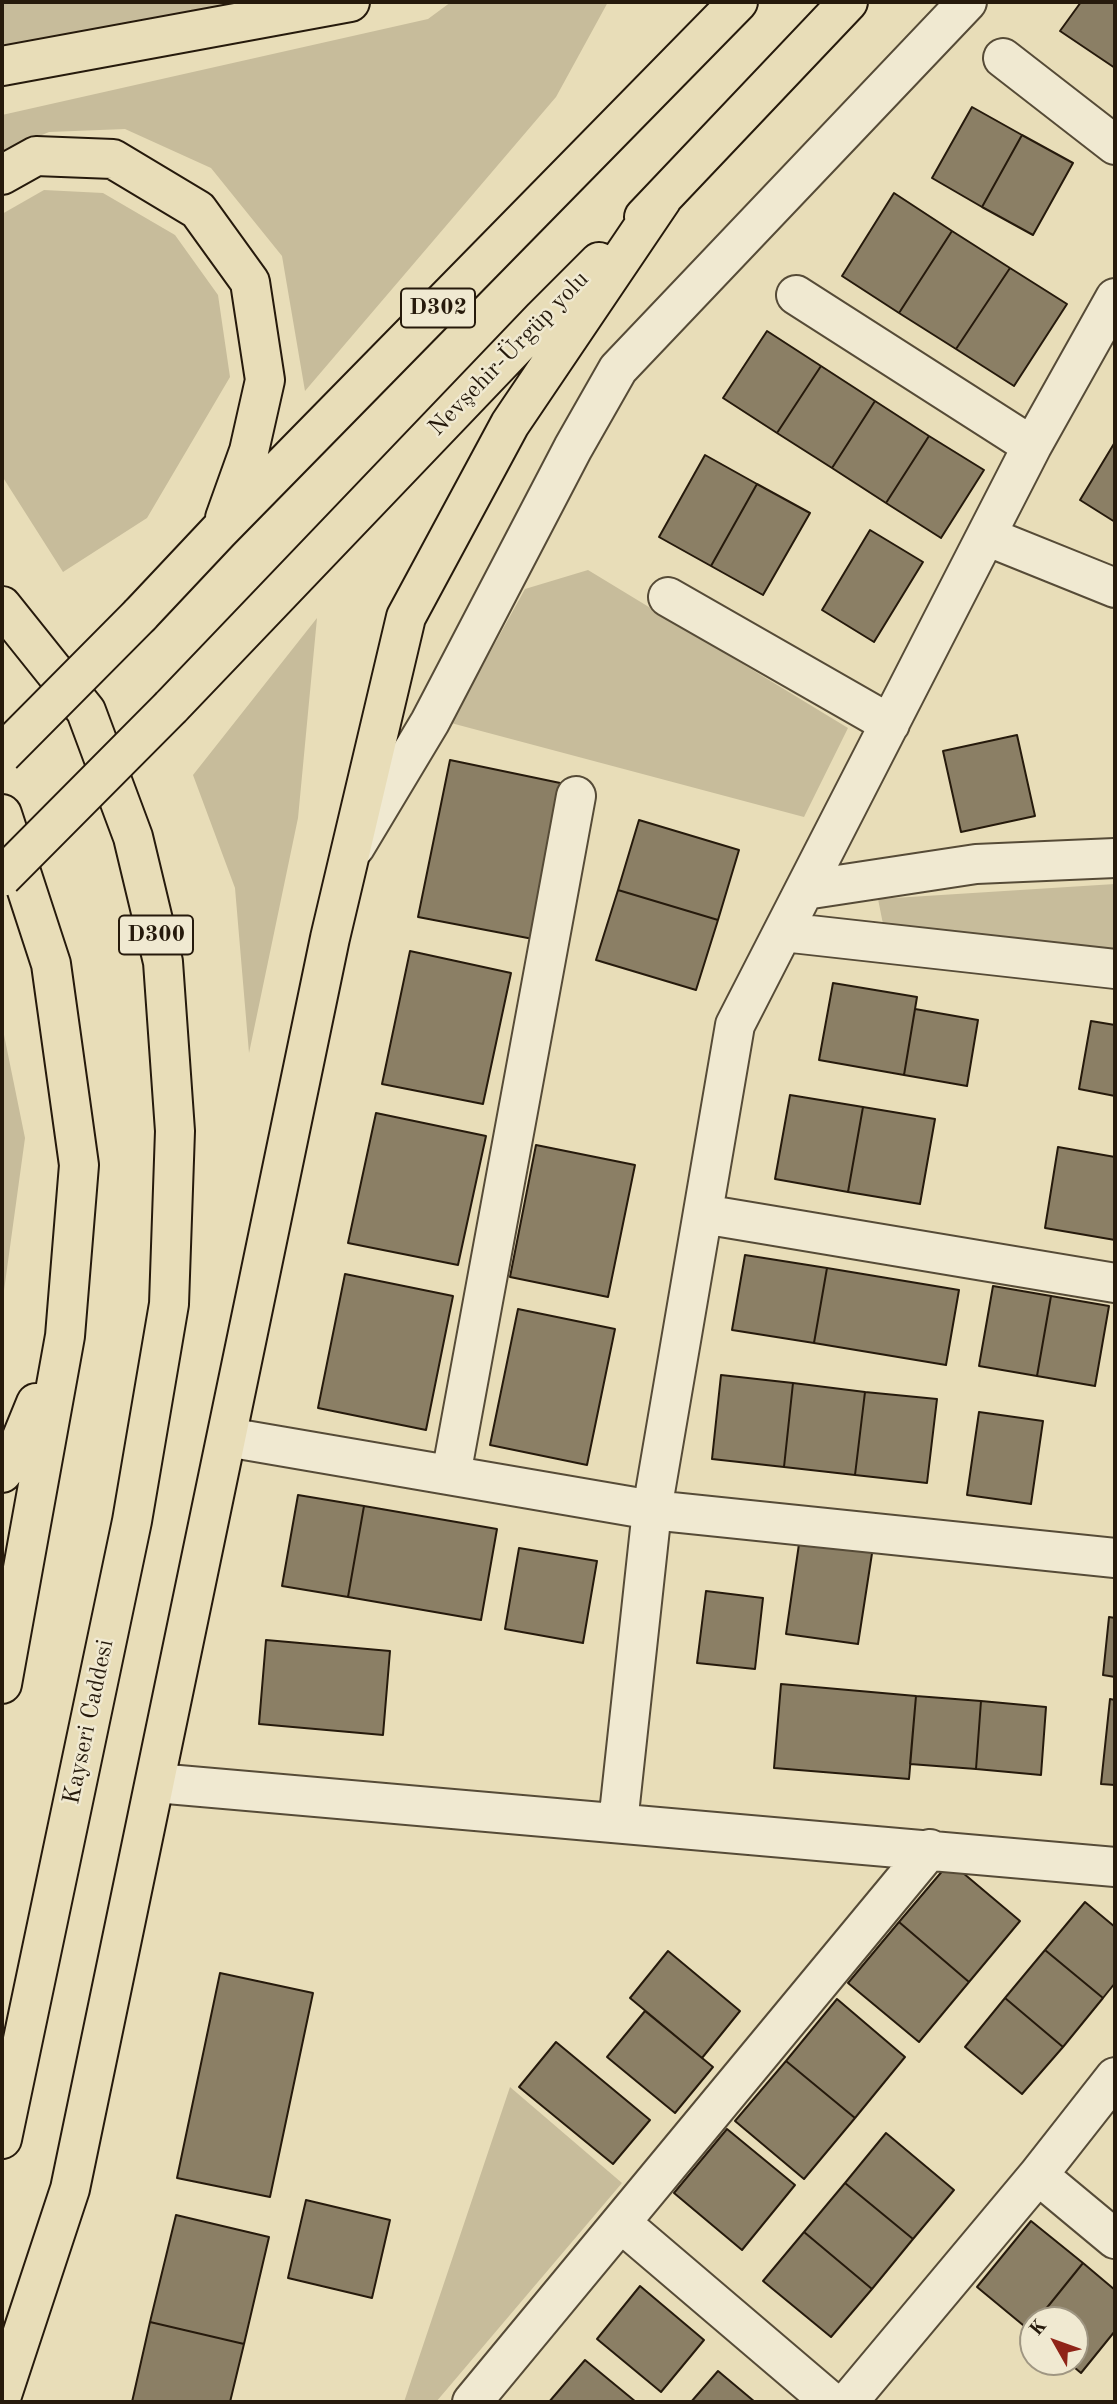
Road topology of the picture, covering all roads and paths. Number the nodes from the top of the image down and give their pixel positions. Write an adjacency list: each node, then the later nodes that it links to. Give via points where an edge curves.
1 (738, 2): 13 (highway, D302)
2 (848, 2): 9 (highway, Nevşehir-Ürgüp yolu)
3 (967, 2): 22 (street, via 618,369 429,722)
4 (326, 4): 6 (highway)
5 (1003, 58): 7 (street)
6 (2, 66)
7 (1115, 145)
8 (2, 175): 13 (highway, via 36,156 113,159 198,209 250,282 265,380 250,451)
9 (662, 199): 22 (highway, via 510,424 406,617); 24 (highway, Nevşehir-Ürgüp yolu, bridge)
10 (796, 295): 12 (street)
11 (1115, 298): 12 (street)
12 (1032, 446): 14 (street)
13 (219, 531): 19 (highway, D302, bridge)
14 (986, 536): 15 (street); 18 (street)
15 (1115, 587)
16 (668, 597): 18 (street)
17 (4, 605): 42 (highway, Kayseri Caddesi / D300, via 86,712 133,837 163,962 175,1131 169,1304 132,1521)
18 (890, 724): 25 (street)
19 (2, 754)
20 (576, 796): 33 (street)
21 (2, 814): 30 (highway, via 51,964 79,1165)
22 (349, 858): 31 (highway)
23 (1115, 858): 25 (street, via 976,864)
24 (2, 877)
25 (805, 890): 26 (street)
26 (783, 932): 27 (street); 28 (street, via 735,1025)
27 (1115, 969)
28 (703, 1214): 29 (street); 34 (street)
29 (1115, 1283)
30 (65, 1336): 32 (highway, via 13,1459); 36 (highway)
31 (227, 1437): 33 (street); 37 (highway)
32 (2, 1473)
33 (451, 1475): 34 (street)
34 (652, 1510): 35 (street); 38 (street)
35 (1115, 1558)
36 (2, 1685)
37 (156, 1783): 38 (street); 46 (highway, via 69,2189)
38 (618, 1823): 39 (street)
39 (930, 1849): 40 (street); 44 (street)
40 (1115, 1867)
41 (1115, 2077): 43 (street)
42 (2, 2139)
43 (1038, 2175): 45 (street); 49 (street)
44 (621, 2223): 47 (street); 48 (street)
45 (1115, 2239)
46 (2, 2395)
47 (472, 2402)
48 (831, 2402)
49 (848, 2402)

